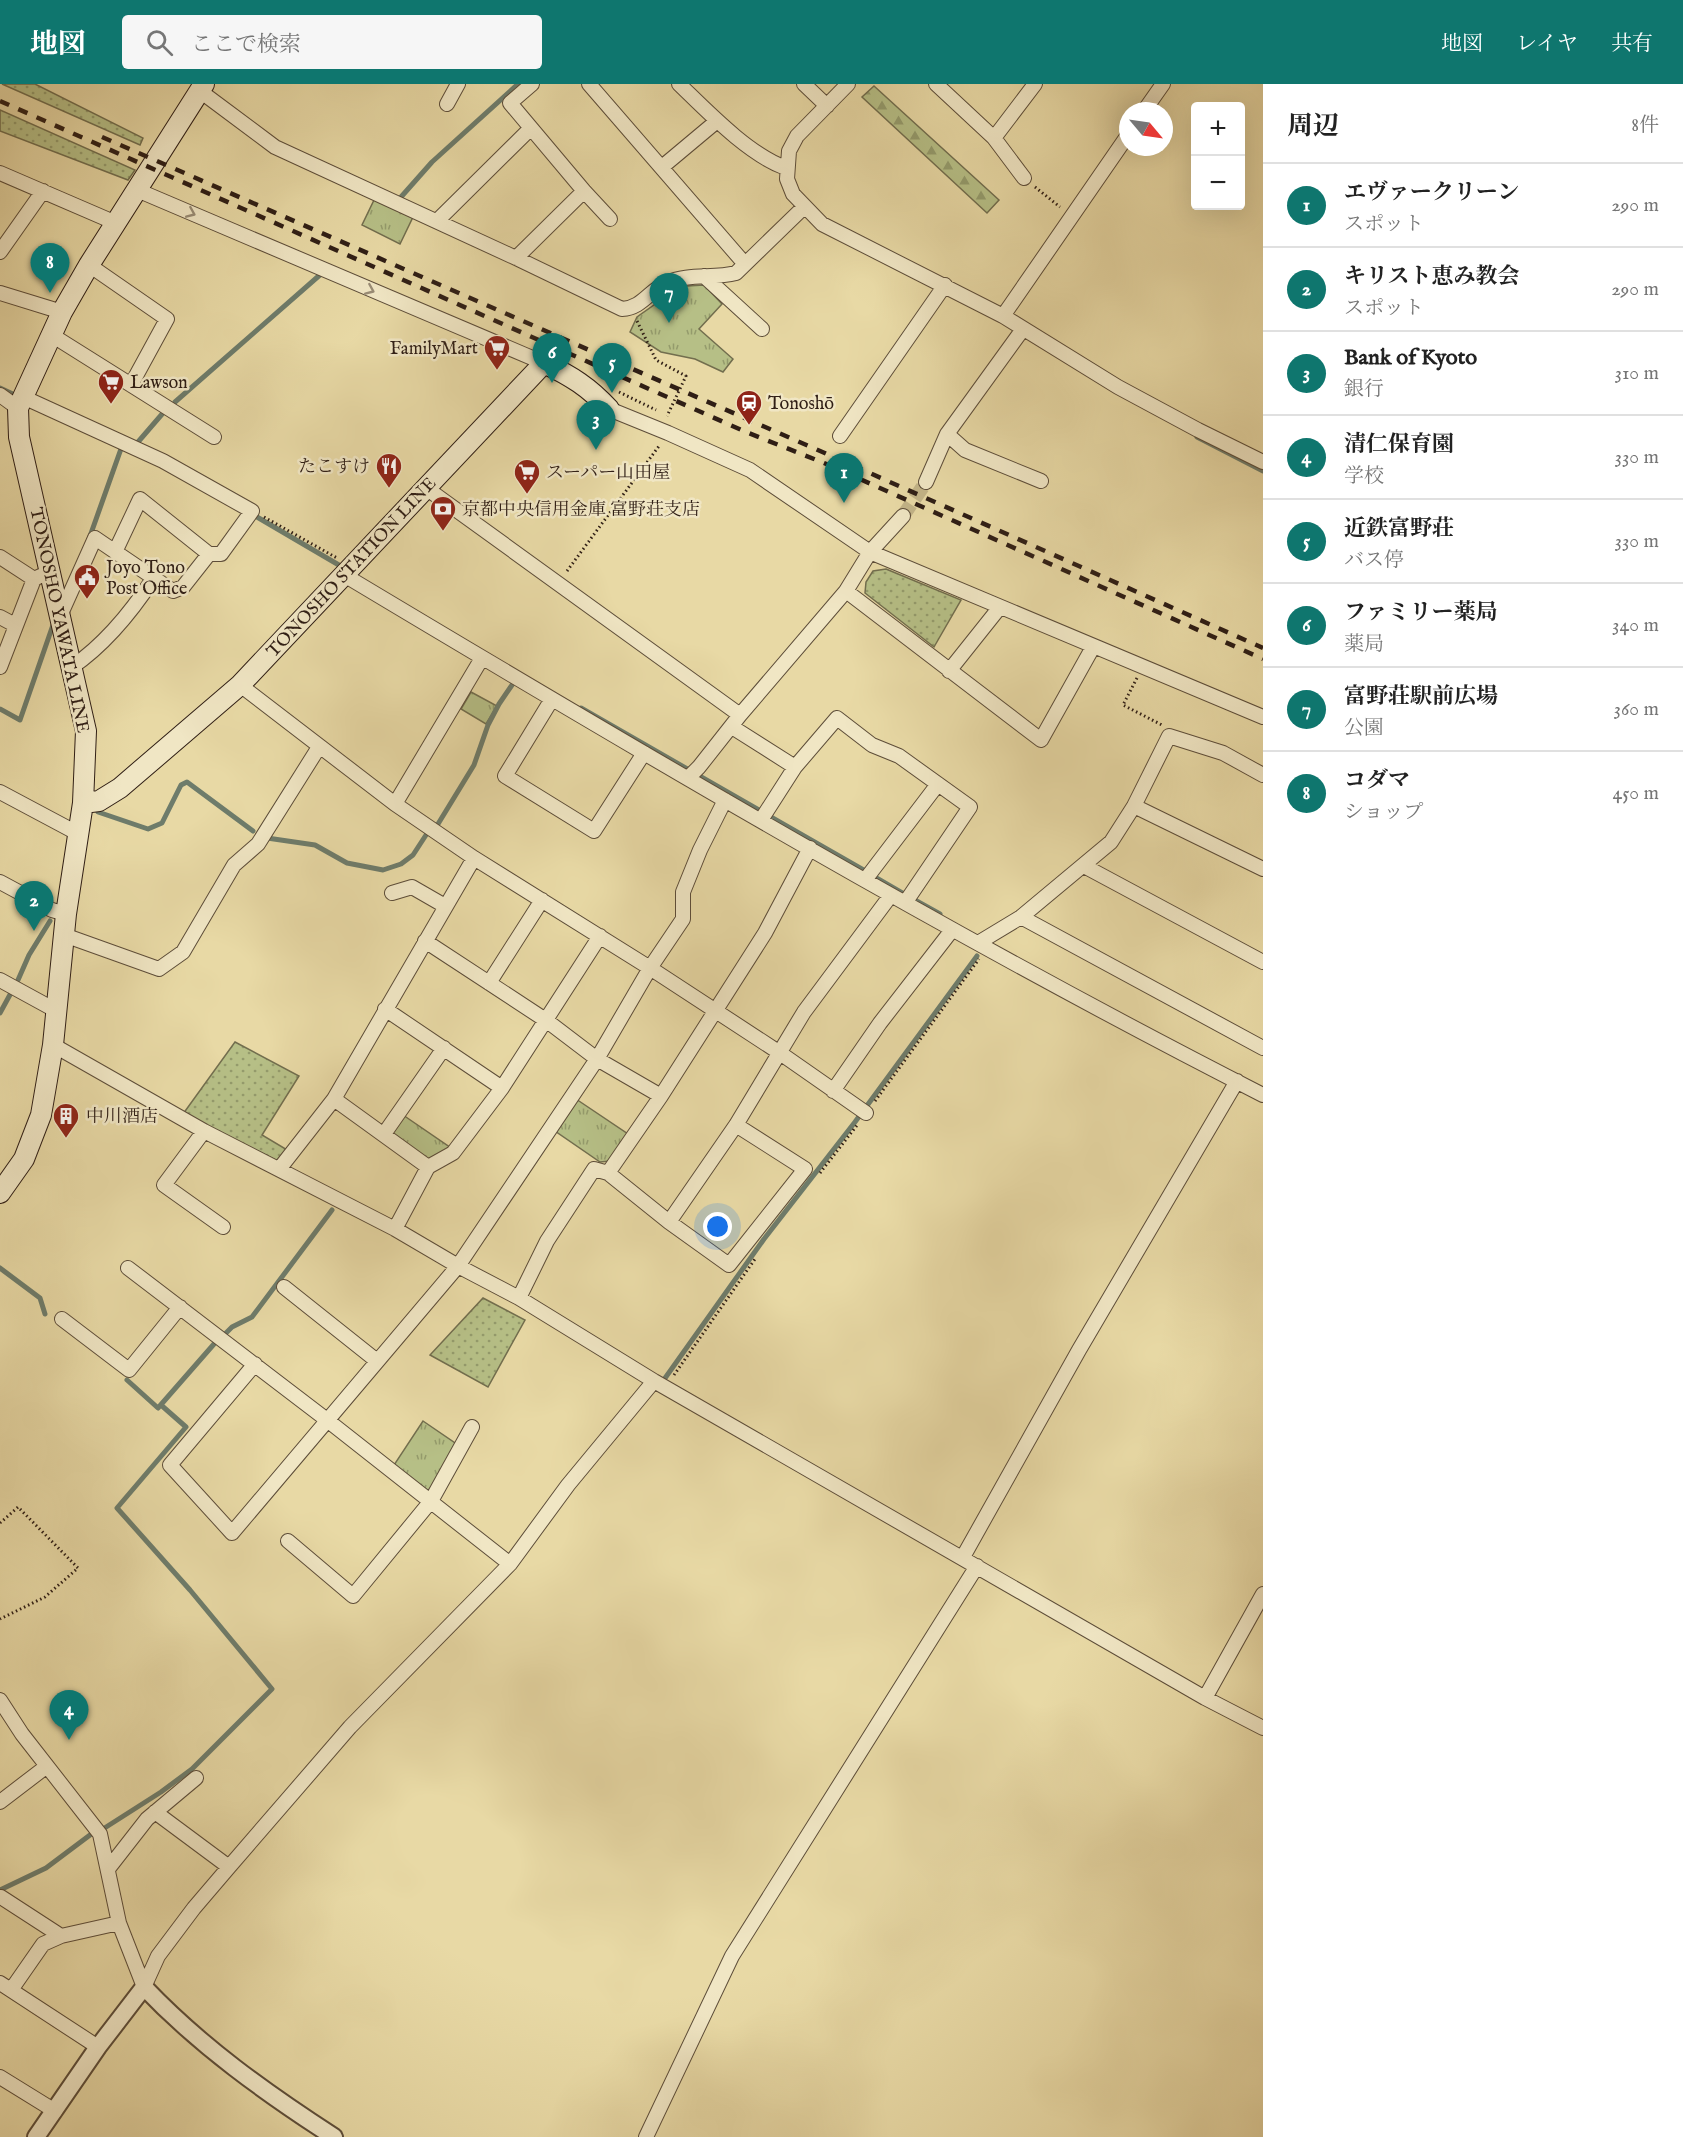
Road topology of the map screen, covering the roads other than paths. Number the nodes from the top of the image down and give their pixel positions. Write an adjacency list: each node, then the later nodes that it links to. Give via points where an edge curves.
1 (458, 84): 12 (street)
2 (532, 84): 15 (street, via 510,104)
3 (590, 84): 18 (street)
4 (679, 84): 14 (street)
5 (804, 84): 13 (street)
6 (848, 84): 13 (street)
7 (936, 84): 16 (street)
8 (1035, 84): 16 (street)
9 (1163, 84): 11 (street)
10 (202, 86): 22 (main road, TONOSHO YAWATA LINE); 27 (street, via 275,147)
11 (1150, 102)
12 (447, 104)
13 (827, 106): 19 (street, via 797,136)
14 (717, 121): 18 (street); 19 (street, via 771,163)
15 (531, 128): 24 (street); 27 (street)
16 (994, 138): 21 (street)
17 (1119, 148): 37 (street)
18 (662, 167): 31 (street)
19 (786, 168): 25 (street, via 793,194)
20 (0, 173): 23 (street)
21 (1024, 178)
22 (137, 190): 28 (main road, TONOSHO YAWATA LINE); 41 (street, one-way to 41)
23 (43, 191): 28 (street); 29 (street)
24 (584, 191): 26 (street); 30 (street)
25 (804, 207): 31 (street); 34 (street, via 837,233)
26 (610, 219)
27 (437, 221): 30 (street)
28 (116, 223): 32 (main road, TONOSHO YAWATA LINE)
29 (0, 252)
30 (516, 258): 33 (street, via 622,309 631,309 665,283 692,275)
31 (744, 263): 33 (street, via 736,273)
32 (89, 265): 36 (main road, TONOSHO YAWATA LINE); 42 (street, via 167,319)
33 (704, 276): 38 (street)
34 (945, 285): 37 (street); 47 (street)
35 (0, 293): 36 (street)
36 (62, 312): 40 (main road, TONOSHO YAWATA LINE)
37 (1003, 316): 39 (street)
38 (762, 329)
39 (1023, 329): 46 (street); 49 (street, via 1118,387)
40 (51, 334): 42 (street); 44 (main road, TONOSHO YAWATA LINE)
41 (543, 363): 45 (main road, via 592,391); 52 (main road, TONOSHO STATION LINE)
42 (131, 386): 48 (street)
43 (0, 395): 44 (street)
44 (21, 403): 56 (street, via 163,461 252,511 221,554); 59 (main road, TONOSHO YAWATA LINE, via 19,436)
45 (609, 409): 55 (street, via 750,470)
46 (947, 434): 50 (street, via 964,450); 51 (street)
47 (840, 436)
48 (214, 437)
49 (1263, 462)
50 (1041, 481)
51 (926, 482)
52 (426, 488): 58 (main road, TONOSHO STATION LINE); 74 (street)
53 (903, 516): 55 (street)
54 (115, 552): 56 (street, via 140,499); 60 (street); 63 (street, via 95,538)
55 (870, 552): 61 (street); 62 (street)
56 (209, 554): 60 (street, via 183,587 173,591)
57 (0, 557): 59 (street)
58 (348, 571): 67 (street); 71 (main road, TONOSHO STATION LINE)
59 (42, 575): 63 (main road, TONOSHO YAWATA LINE); 65 (street)
60 (153, 579): 68 (street, via 141,598 90,654)
61 (846, 591): 70 (street); 74 (street)
62 (1000, 607): 66 (street); 70 (street)
63 (60, 616): 68 (main road, TONOSHO YAWATA LINE)
64 (0, 617): 65 (street)
65 (15, 626): 69 (street)
66 (1093, 646): 70 (street, via 1041,740); 73 (street)
67 (482, 658): 72 (street); 84 (street)
68 (72, 666): 83 (main road, TONOSHO YAWATA LINE, via 86,731)
69 (0, 667)
70 (949, 671)
71 (240, 685): 75 (street); 83 (main road, TONOSHO STATION LINE, via 120,788 99,801)
72 (552, 699): 76 (street); 76 (street, via 505,776 594,831)
73 (1263, 717)
74 (736, 721): 77 (street); 79 (street)
75 (319, 747): 84 (street); 102 (street, via 258,844 234,865 183,952 159,969)
76 (644, 753): 79 (street)
77 (795, 767): 80 (street, via 837,718 872,745 899,756); 86 (street)
78 (1263, 775): 85 (street, via 1223,753 1169,736)
79 (687, 778): 82 (street)
80 (938, 784): 92 (street); 97 (street, via 970,807)
81 (0, 792): 87 (street)
82 (725, 800): 86 (street); 107 (street, via 683,892 683,919)
83 (83, 803): 87 (main road, TONOSHO YAWATA LINE)
84 (395, 804): 89 (street)
85 (1134, 806): 90 (street, via 1111,842); 91 (street)
86 (761, 820): 88 (street)
87 (77, 833): 99 (main road, TONOSHO YAWATA LINE)
88 (810, 848): 92 (street); 112 (street, via 765,933)
89 (474, 858): 96 (street); 98 (street)
90 (1084, 866): 100 (street); 106 (street)
91 (1263, 869)
92 (865, 880): 95 (street)
93 (0, 882): 99 (street)
94 (392, 893): 98 (street, via 412,887)
95 (891, 895): 97 (street); 117 (street, via 804,1012)
96 (542, 900): 103 (street); 109 (street)
97 (905, 903): 101 (street)
98 (445, 906): 104 (street)
99 (66, 914): 102 (main road, TONOSHO YAWATA LINE)
100 (1021, 917): 105 (street); 116 (street)
101 (952, 930): 105 (street); 121 (street)
102 (64, 935): 111 (main road, TONOSHO YAWATA LINE)
103 (600, 936): 107 (street); 113 (street)
104 (425, 940): 109 (street); 110 (street)
105 (983, 946): 119 (street)
106 (1263, 962)
107 (650, 968): 112 (street); 118 (street)
108 (0, 980): 111 (street)
109 (489, 983): 113 (street)
110 (385, 1009): 115 (street); 124 (street)
111 (55, 1010): 114 (main road, TONOSHO YAWATA LINE)
112 (715, 1011): 117 (street); 123 (street)
113 (547, 1021): 118 (street); 120 (street)
114 (53, 1045): 127 (street); 132 (main road, TONOSHO YAWATA LINE, via 41,1115 24,1159)
115 (444, 1048): 120 (street); 128 (street)
116 (1263, 1048)
117 (780, 1053): 121 (street); 126 (street)
118 (597, 1059): 123 (street); 136 (street)
119 (1236, 1082): 122 (street); 149 (street, via 1078,1350)
120 (502, 1088): 129 (street, via 453,1153)
121 (833, 1091): 125 (street)
122 (1263, 1094)
123 (661, 1096): 131 (street)
124 (334, 1099): 128 (street); 130 (street)
125 (864, 1112)
126 (736, 1125): 133 (street); 133 (street, via 805,1169 729,1265)
127 (204, 1131): 130 (street); 134 (street, via 164,1185)
128 (384, 1134): 129 (street)
129 (428, 1167): 135 (street)
130 (280, 1168): 135 (street)
131 (608, 1173): 133 (street); 139 (street, via 594,1169 547,1241)
132 (0, 1193)
133 (669, 1222)
134 (223, 1227)
135 (395, 1229): 136 (street)
136 (458, 1266): 139 (street); 142 (street)
137 (128, 1268): 140 (street)
138 (284, 1287): 142 (street)
139 (519, 1298): 144 (street)
140 (180, 1308): 141 (street, via 129,1370); 143 (street)
141 (62, 1319)
142 (377, 1361): 145 (street)
143 (255, 1364): 145 (street); 145 (street, via 170,1464 232,1533)
144 (660, 1384): 149 (street); 150 (street, via 568,1485)
145 (327, 1420): 147 (street)
146 (472, 1427): 147 (street)
147 (431, 1502): 148 (street, via 353,1596); 150 (street)
148 (288, 1541)
149 (963, 1557): 151 (street)
150 (510, 1564): 160 (street, via 350,1726)
151 (977, 1566): 153 (street); 172 (street, via 732,1956)
152 (1263, 1594): 153 (street)
153 (1205, 1698): 155 (street)
154 (0, 1700): 156 (street)
155 (1263, 1728)
156 (47, 1766): 158 (street); 161 (street, via 100,1834)
157 (196, 1778): 159 (street)
158 (0, 1802)
159 (155, 1812): 160 (street); 161 (street)
160 (229, 1867): 166 (street, via 158,1956)
161 (108, 1869): 163 (street)
162 (1, 1897): 164 (street)
163 (119, 1923): 164 (street); 166 (street)
164 (61, 1936): 165 (street, via 43,1944)
165 (5, 1986): 167 (street)
166 (144, 1987): 167 (street); 171 (street, via 167,2012 242,2075)
167 (98, 2047): 169 (street)
168 (0, 2077): 169 (street)
169 (55, 2111): 170 (street)
170 (36, 2137)
171 (334, 2137)
172 (646, 2137)

